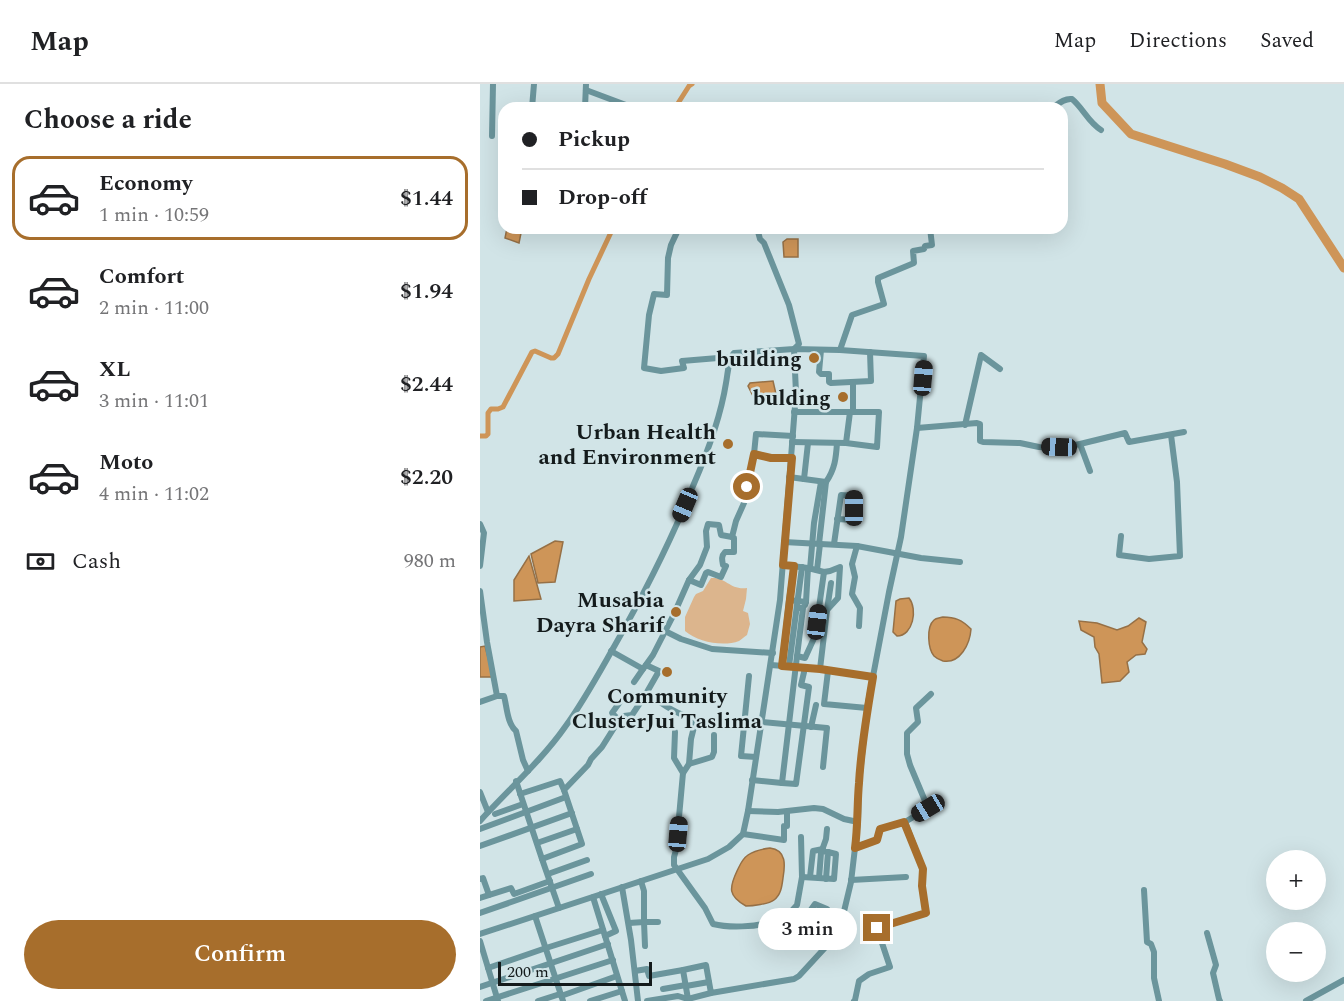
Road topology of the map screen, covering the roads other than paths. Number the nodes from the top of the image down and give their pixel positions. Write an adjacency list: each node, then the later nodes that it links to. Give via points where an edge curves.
1 (493, 84): 9 (street)
2 (534, 84): 4 (street)
3 (586, 87): 5 (street); 6 (street)
4 (532, 102)
5 (585, 102)
6 (620, 102)
7 (1060, 102): 8 (street, via 1072,99)
8 (1101, 130)
9 (492, 136)
10 (676, 234): 17 (street, via 668,258 668,295 654,294 644,368 661,371 684,368 682,361)
11 (759, 234): 13 (street, via 789,305 799,344)
12 (931, 234): 15 (street, via 932,245 913,251 914,263 879,277 884,304 852,315)
13 (794, 349): 14 (street); 17 (street, via 735,353); 20 (street)
14 (821, 350): 15 (street); 19 (street, via 819,372 829,374 830,383)
15 (840, 350): 16 (street)
16 (870, 352): 19 (street, via 871,380); 23 (street, via 924,356)
17 (730, 357): 61 (street, via 717,420 694,485 668,546)
18 (1000, 369): 22 (street, via 981,356)
19 (853, 382): 21 (street)
20 (794, 412): 21 (street); 26 (street)
21 (851, 412): 29 (street); 29 (street, via 879,412 877,447)
22 (965, 425): 23 (street); 30 (street, via 980,424 983,442 1039,447)
23 (918, 428): 46 (street)
24 (1184, 432): 25 (street)
25 (1171, 435): 30 (street, via 1129,442 1125,433); 39 (street, via 1180,556 1149,559 1119,555)
26 (793, 439): 27 (street); 31 (street, via 756,434); 32 (street)
27 (808, 443): 28 (street); 35 (street)
28 (837, 443): 29 (street); 36 (street, via 832,474)
29 (846, 443)
30 (1080, 444): 33 (street)
31 (754, 454): 32 (street); 40 (street)
32 (792, 458): 34 (street)
33 (1090, 471)
34 (789, 477): 35 (street); 41 (street)
35 (804, 479): 36 (street)
36 (824, 482): 42 (street)
37 (837, 519): 37 (street, via 841,495 854,496 854,520); 43 (street)
38 (480, 524): 45 (street, via 484,533)
39 (1121, 536)
40 (732, 537): 52 (street, via 721,535 719,525 708,524 707,547); 52 (street, via 734,552 723,554 726,566 721,578 707,573 700,585)
41 (784, 542): 42 (street); 48 (street)
42 (817, 544): 43 (street); 51 (street)
43 (834, 544): 44 (street)
44 (857, 546): 46 (street); 59 (street, via 852,564 852,594 860,608)
45 (481, 547): 49 (street)
46 (898, 554): 47 (street); 71 (street)
47 (960, 562)
48 (783, 565): 50 (street); 62 (street)
49 (480, 566)
50 (794, 566): 51 (street); 55 (street)
51 (812, 569): 56 (street); 57 (street); 58 (street, via 830,571 840,567 838,598)
52 (689, 580): 60 (street)
53 (831, 583): 58 (street)
54 (480, 591): 75 (street)
55 (789, 600): 56 (street); 65 (street)
56 (801, 605): 57 (street); 63 (street); 65 (street)
57 (819, 607): 63 (street, via 815,636 805,658)
58 (827, 610): 68 (street)
59 (859, 626)
60 (665, 631): 62 (street, via 712,649); 66 (street)
61 (611, 651): 66 (street); 89 (street, via 564,728)
62 (773, 653): 64 (street)
63 (797, 656): 65 (street)
64 (771, 665): 65 (street); 81 (street)
65 (789, 666): 67 (street); 82 (street)
66 (645, 667): 72 (street); 73 (street, via 659,671)
67 (805, 668): 68 (street); 83 (street, via 801,685 809,687)
68 (820, 669): 69 (street)
69 (828, 670): 71 (street); 79 (street, via 824,704)
70 (749, 676): 86 (street, via 741,756)
71 (873, 677): 79 (street)
72 (634, 682)
73 (649, 694): 76 (street); 87 (street, via 659,703 696,719)
74 (931, 694): 107 (street, via 916,708 918,722 907,733 910,765 928,808)
75 (497, 696): 77 (street); 89 (street, via 504,696)
76 (642, 700): 80 (street, via 632,715); 80 (street, via 625,695 612,713)
77 (480, 702)
78 (816, 705): 83 (street)
79 (867, 708): 106 (street)
80 (619, 720): 94 (street, via 588,765)
81 (762, 722): 82 (street); 86 (street)
82 (788, 726): 83 (street); 93 (street)
83 (808, 727): 88 (street, via 827,726); 93 (street, via 796,784)
84 (675, 732): 90 (street, via 674,758)
85 (714, 735): 87 (street, via 712,757)
86 (756, 757): 91 (street)
87 (689, 764): 90 (street)
88 (823, 767)
89 (528, 771): 92 (street)
90 (683, 773): 123 (street)
91 (752, 780): 93 (street); 99 (street)
92 (516, 782): 96 (street); 100 (street)
93 (782, 783)
94 (564, 789): 96 (street, via 560,780); 97 (street)
95 (480, 792): 100 (street)
96 (520, 794): 98 (street)
97 (566, 797): 101 (street); 103 (street)
98 (523, 804): 101 (street); 104 (street)
99 (748, 811): 102 (street); 112 (street)
100 (488, 812): 105 (street)
101 (526, 812): 108 (street); 109 (street)
102 (787, 812): 106 (street, via 823,809); 112 (street, via 783,840)
103 (572, 813): 108 (street); 110 (street)
104 (495, 814)
105 (480, 821)
106 (858, 822): 116 (street)
107 (904, 822): 116 (street, via 880,829 877,840); 181 (street, via 923,869 926,913 877,928 890,967 859,981)
108 (532, 828): 114 (street); 115 (street)
109 (480, 829)
110 (577, 829): 114 (street); 120 (street, via 582,844)
111 (827, 829): 118 (street)
112 (743, 834): 123 (street, via 708,859)
113 (801, 837): 119 (street)
114 (537, 843): 120 (street)
115 (480, 846)
116 (855, 848): 130 (street)
117 (813, 850): 118 (street); 119 (street); 126 (street)
118 (824, 851): 129 (street); 129 (street, via 836,856 834,879)
119 (801, 855): 125 (street)
120 (542, 859): 131 (street)
121 (586, 860): 131 (street)
122 (480, 868): 128 (street)
123 (676, 869): 132 (street); 142 (street, via 713,924 748,925)
124 (591, 874): 131 (street)
125 (802, 877): 126 (street); 142 (street, via 797,905)
126 (810, 877): 129 (street)
127 (906, 877): 130 (street)
128 (482, 878): 136 (street)
129 (823, 878)
130 (851, 880): 156 (street, via 841,924)
131 (550, 881): 136 (street, via 514,894 511,888); 139 (street); 140 (street)
132 (641, 881): 133 (street); 143 (street)
133 (622, 887): 135 (street); 145 (street)
134 (1144, 890): 182 (street, via 1146,942 1154,952)
135 (601, 894): 137 (street); 147 (street, via 616,931)
136 (489, 895): 138 (street)
137 (592, 897): 139 (street); 147 (street)
138 (480, 898)
139 (559, 908): 141 (street)
140 (480, 912)
141 (535, 916): 149 (street); 155 (street)
142 (786, 917): 146 (street)
143 (644, 922): 144 (street); 145 (street); 154 (street)
144 (658, 922)
145 (629, 923): 161 (street)
146 (798, 928): 150 (street); 150 (street, via 815,904 828,907); 153 (street)
147 (604, 933): 152 (street); 155 (street)
148 (1207, 933): 183 (street)
149 (480, 934)
150 (810, 935): 156 (street)
151 (480, 941): 159 (street)
152 (608, 944): 157 (street); 158 (street)
153 (781, 944)
154 (645, 946)
155 (546, 948): 158 (street); 159 (street)
156 (824, 948): 171 (street, via 794,979)
157 (613, 960): 162 (street); 163 (street)
158 (551, 963): 163 (street); 166 (street)
159 (488, 968): 166 (street)
160 (683, 970): 161 (street, via 649,976 647,969); 165 (street, via 706,965); 167 (street)
161 (635, 971): 179 (street)
162 (617, 976): 170 (street); 172 (street)
163 (556, 978): 172 (street); 173 (street)
164 (1344, 980): 184 (street)
165 (709, 982): 167 (street); 171 (street)
166 (492, 983): 168 (street); 173 (street)
167 (686, 985): 169 (street); 174 (street)
168 (480, 987)
169 (663, 989)
170 (622, 991): 177 (street); 178 (street)
171 (711, 993): 174 (street)
172 (562, 997): 176 (street)
173 (498, 999): 175 (street)
174 (688, 1000): 180 (street, via 678,996)
175 (486, 1001)
176 (538, 1001)
177 (590, 1001)
178 (625, 1001)
179 (638, 1001)
180 (647, 1001)
181 (854, 1001)
182 (1159, 1001)
183 (1220, 1001)
184 (1306, 1001)

